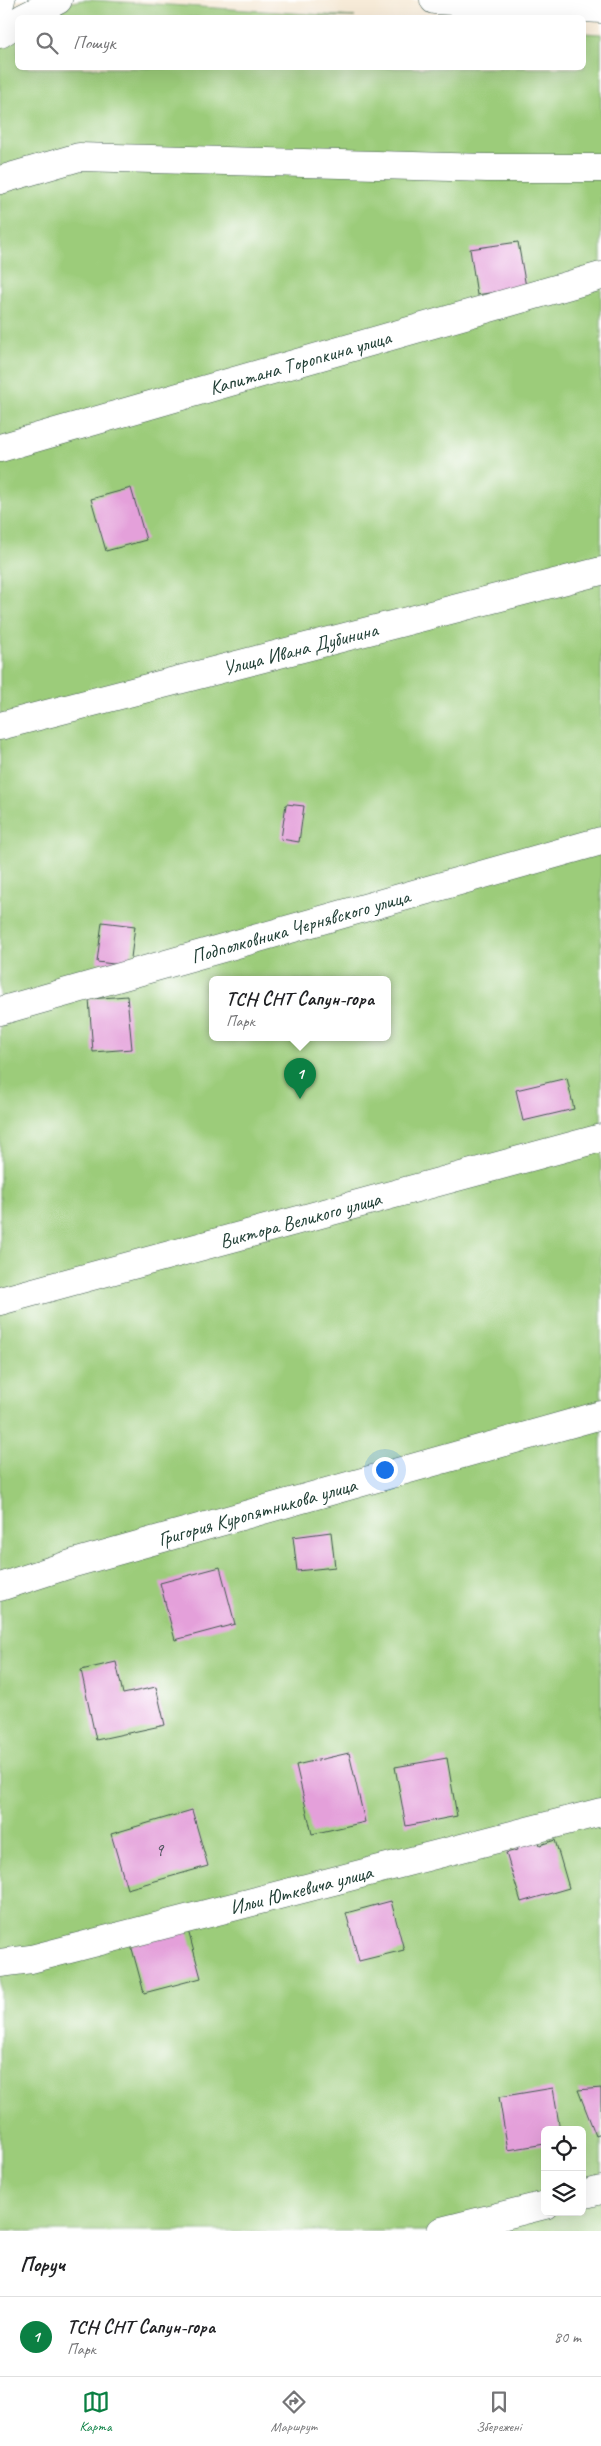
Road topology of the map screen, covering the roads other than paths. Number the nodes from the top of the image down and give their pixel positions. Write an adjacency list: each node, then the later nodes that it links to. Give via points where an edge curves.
1 (58, 0): 4 (main road)
2 (434, 0): 3 (main road)
3 (601, 9)
4 (29, 15)
5 (15, 24): 6 (main road)
6 (0, 34)
7 (601, 168): 8 (main road, via 79,157)
8 (0, 180)
9 (601, 276): 10 (main road, Капитана Торопкина улица)
10 (0, 448)
11 (601, 570): 12 (main road, Улица Ивана Дубинина)
12 (0, 726)
13 (601, 841): 14 (main road, Подполковника Чернявского улица)
14 (0, 1011)
15 (601, 1138): 16 (main road, Виктора Великого улица)
16 (0, 1301)
17 (601, 1416): 18 (main road, Григория Куропятникова улица, via 74,1563)
18 (0, 1587)
19 (601, 1812): 20 (main road, Ильи Юткевича улица, via 31,1960)
20 (0, 1963)
21 (601, 2190): 22 (main road)
22 (586, 2194)
23 (541, 2206): 24 (main road)
24 (441, 2231)

